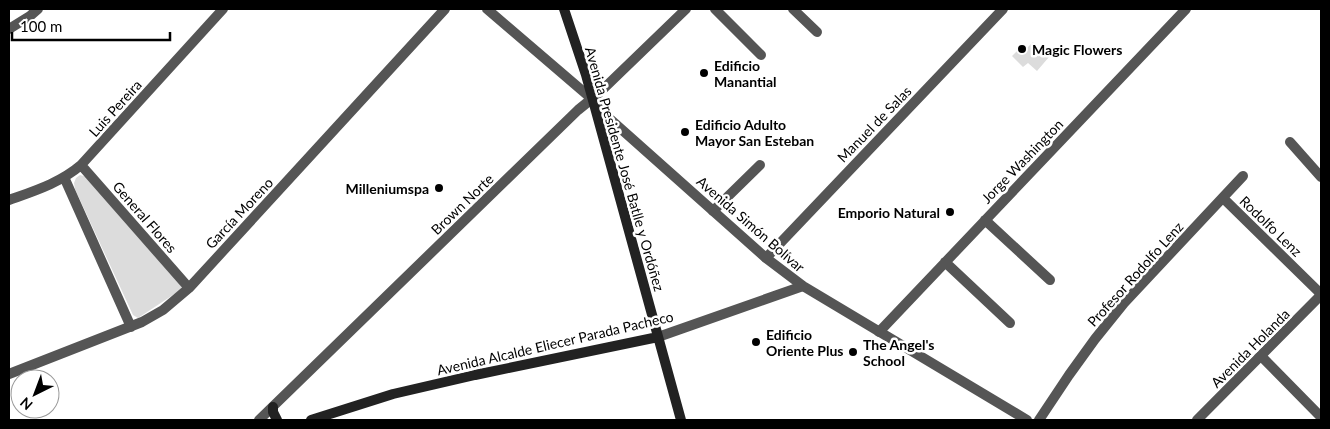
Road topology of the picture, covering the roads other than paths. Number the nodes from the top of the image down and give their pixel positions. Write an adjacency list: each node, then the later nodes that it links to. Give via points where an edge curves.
1 (38, 9): 11 (street)
2 (224, 9): 16 (street, Luis Pereira)
3 (445, 9): 29 (street, García Moreno)
4 (487, 9): 14 (street, Avenida Simón Bolívar)
5 (564, 9): 14 (main road, Avenida Presidente José Batlle y Ordóñez)
6 (686, 9): 14 (street, Brown Norte)
7 (715, 9): 13 (street)
8 (793, 9): 12 (street)
9 (1003, 9): 25 (street, Manuel de Salas)
10 (1186, 9): 24 (street, Jorge Washington)
11 (9, 29)
12 (817, 32)
13 (761, 55)
14 (592, 99): 23 (street, Avenida Simón Bolívar); 34 (main road, Avenida Presidente José Batlle y Ordóñez); 37 (street, Brown Norte)
15 (1290, 142): 19 (street)
16 (81, 165): 20 (street, Luis Pereira); 29 (street, General Flores)
17 (760, 165): 23 (street)
18 (1243, 176): 21 (street, Profesor Rodolfo Lenz)
19 (1321, 177)
20 (64, 178): 22 (street, Luis Pereira); 32 (street)
21 (1223, 198): 30 (street, Rodolfo Lenz); 44 (street, Profesor Rodolfo Lenz, via 1124,303 1084,353)
22 (9, 200)
23 (713, 211): 25 (street, Avenida Simón Bolívar)
24 (985, 220): 26 (street, Jorge Washington); 27 (street)
25 (766, 258): 28 (street, Avenida Simón Bolívar)
26 (945, 262): 31 (street); 33 (street, Jorge Washington)
27 (1050, 280)
28 (803, 286): 33 (street, Avenida Simón Bolívar); 34 (street, Avenida Alcalde Eliecer Parada Pacheco)
29 (189, 288): 32 (street, García Moreno, via 163,310)
30 (1321, 294): 35 (street, Avenida Holanda)
31 (1010, 323)
32 (130, 327): 36 (street, García Moreno)
33 (878, 332): 43 (street, Avenida Simón Bolívar)
34 (658, 337): 41 (main road, Avenida Alcalde Eliecer Parada Pacheco, via 393,394); 42 (main road, Avenida Presidente José Batlle y Ordóñez)
35 (1261, 356): 38 (street); 45 (street, Avenida Holanda)
36 (9, 374)
37 (273, 406): 39 (street, Brown Norte); 40 (main road)
38 (1321, 417)
39 (259, 420)
40 (277, 420)
41 (311, 420)
42 (681, 420)
43 (1027, 420)
44 (1039, 420)
45 (1197, 420)

